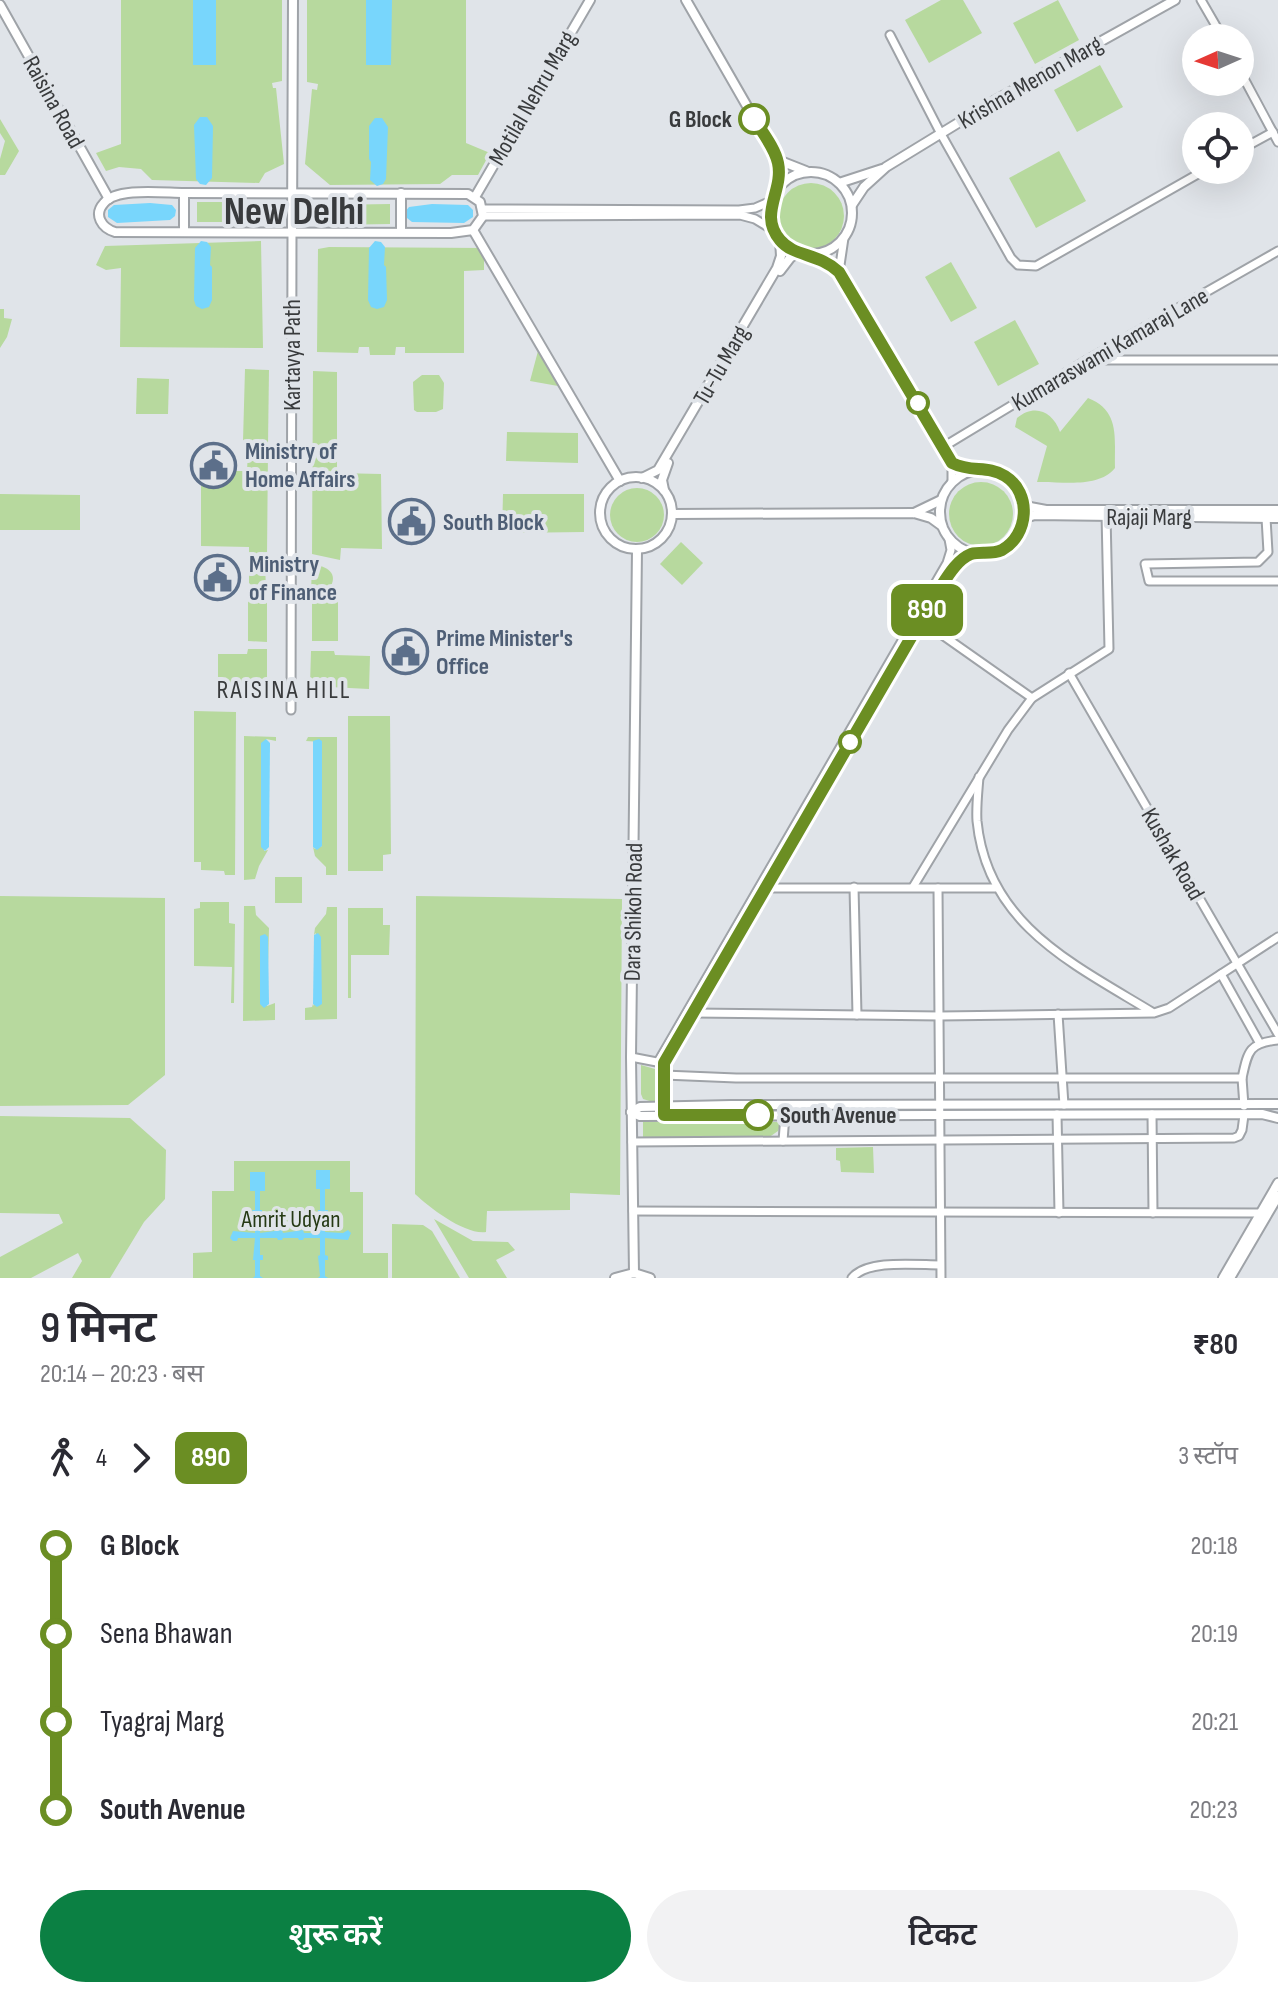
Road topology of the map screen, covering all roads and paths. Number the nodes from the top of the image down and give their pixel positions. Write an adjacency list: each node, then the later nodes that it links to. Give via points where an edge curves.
1 (293, 0): 21 (main road, Kartavya Path)
2 (590, 0): 23 (main road, Motilal Nehru Marg)
3 (686, 0): 14 (main road)
4 (1175, 0): 11 (main road, Krishna Menon Marg)
5 (1201, 0): 7 (street)
6 (0, 5): 24 (main road, Raisina Road)
7 (1215, 24)
8 (890, 35): 11 (street)
9 (1254, 96): 10 (street)
10 (1273, 132): 12 (street); 13 (street)
11 (941, 134): 15 (main road, Krishna Menon Marg); 18 (street, via 1011,258 1027,268)
12 (1254, 142)
13 (1278, 142)
14 (778, 160): 16 (main road); 19 (main road)
15 (886, 167): 17 (main road, Krishna Menon Marg); 26 (main road, Krishna Menon Marg)
16 (806, 171): 17 (main road, via 824,173); 19 (main road)
17 (839, 183): 26 (main road)
18 (1182, 183)
19 (778, 187): 25 (main road)
20 (184, 193): 21 (main road); 24 (main road, via 120,194); 30 (main road)
21 (293, 193): 22 (main road); 31 (main road, Kartavya Path)
22 (401, 193): 23 (main road); 32 (main road)
23 (475, 197): 27 (main road)
24 (109, 199): 30 (main road, via 99,211 110,231)
25 (771, 201): 27 (street, via 739,210); 29 (main road)
26 (852, 205): 33 (main road)
27 (483, 212): 28 (main road); 29 (street, via 740,215)
28 (473, 230): 32 (main road); 45 (main road)
29 (773, 230): 34 (main road)
30 (184, 232): 31 (main road)
31 (292, 232): 32 (main road); 66 (street, Kartavya Path)
32 (401, 232)
33 (844, 238): 37 (main road, via 833,248); 38 (street)
34 (780, 240): 36 (main road); 44 (main road, Tu-Tu Marg, via 777,268 729,351 658,470)
35 (1278, 251): 39 (street, Kumaraswami Kamaraj Lane)
36 (798, 252): 37 (main road); 47 (main road, Tu-Tu Marg, via 783,266 667,465)
37 (811, 254): 38 (street)
38 (839, 272): 41 (street)
39 (1087, 360): 40 (street); 41 (street, Kumaraswami Kamaraj Lane)
40 (1278, 360)
41 (943, 447): 42 (street)
42 (952, 463): 43 (street); 46 (street)
43 (973, 470): 46 (main road); 49 (main road, via 1003,475)
44 (642, 478): 45 (main road); 47 (main road)
45 (620, 481): 59 (main road, via 605,492 601,522 618,545)
46 (952, 482): 48 (main road)
47 (664, 490): 53 (main road)
48 (941, 500): 51 (main road); 57 (main road)
49 (1023, 502): 52 (main road, Rajaji Marg, via 1037,509); 56 (main road)
50 (1278, 510): 52 (main road, Rajaji Marg)
51 (914, 513): 53 (main road); 57 (main road)
52 (1106, 513): 54 (main road, Rajaji Marg); 56 (main road, Rajaji Marg, via 1035,515); 64 (street, via 1109,649)
53 (672, 514): 59 (main road, via 659,542)
54 (1266, 518): 55 (main road, Rajaji Marg); 62 (street, via 1268,552 1258,562 1145,564 1149,581)
55 (1278, 518)
56 (1023, 522): 60 (main road, via 1002,549)
57 (942, 526): 58 (main road)
58 (949, 539): 60 (main road); 61 (street)
59 (637, 550): 83 (main road, Dara Shikoh Road)
60 (972, 554): 61 (street)
61 (950, 565): 63 (street); 84 (street)
62 (1278, 581)
63 (921, 620): 65 (street); 70 (street)
64 (1069, 673): 65 (street); 74 (street, Kushak Road)
65 (1032, 698): 67 (street)
66 (291, 710)
67 (979, 776): 69 (street); 72 (street, via 977,819)
68 (854, 887): 69 (street); 70 (street); 79 (street)
69 (913, 887): 71 (street)
70 (765, 888): 76 (street)
71 (938, 888): 72 (street); 80 (street)
72 (995, 888): 77 (street, via 1013,913 1068,961)
73 (1278, 937): 74 (street)
74 (1235, 963): 75 (street); 81 (street, Kushak Road)
75 (1221, 974): 77 (street); 82 (street)
76 (693, 1013): 79 (street); 84 (street)
77 (1154, 1013): 78 (street)
78 (1058, 1014): 80 (street); 86 (street)
79 (857, 1015): 80 (street)
80 (940, 1016): 88 (street)
81 (1278, 1037): 82 (street)
82 (1259, 1042): 87 (street, via 1246,1059)
83 (631, 1057): 84 (street); 94 (main road, Dara Shikoh Road)
84 (661, 1062): 85 (street)
85 (664, 1075): 88 (street); 93 (street)
86 (1062, 1076): 87 (street); 88 (street); 91 (street)
87 (1242, 1078): 92 (street)
88 (940, 1079): 89 (street)
89 (940, 1104): 91 (main road); 93 (main road); 95 (street)
90 (1278, 1104): 92 (main road)
91 (1064, 1105): 92 (main road)
92 (1244, 1110): 97 (main road); 99 (main road); 100 (street, via 1242,1130 1234,1138)
93 (664, 1111): 94 (main road, via 640,1107); 98 (main road)
94 (631, 1112): 104 (main road, Dara Shikoh Road)
95 (940, 1114): 96 (main road); 98 (main road); 101 (street)
96 (1057, 1114): 97 (main road); 102 (street)
97 (1152, 1114): 100 (street)
98 (785, 1115): 103 (street)
99 (1278, 1118)
100 (1153, 1139): 102 (street); 110 (street)
101 (940, 1140): 102 (street); 103 (street); 108 (street)
102 (1058, 1140): 109 (street)
103 (783, 1141): 104 (street)
104 (632, 1142): 107 (main road, Dara Shikoh Road)
105 (1278, 1183): 111 (main road)
106 (1278, 1196): 119 (main road)
107 (633, 1211): 108 (street); 113 (main road, Dara Shikoh Road)
108 (941, 1212): 109 (street); 112 (street)
109 (1059, 1213): 110 (street)
110 (1153, 1213): 111 (street)
111 (1261, 1213): 118 (main road)
112 (940, 1265): 116 (street, via 871,1266); 117 (street)
113 (634, 1273): 114 (main road); 115 (main road)
114 (615, 1278)
115 (650, 1278)
116 (852, 1278)
117 (941, 1278)
118 (1223, 1278)
119 (1230, 1278)

